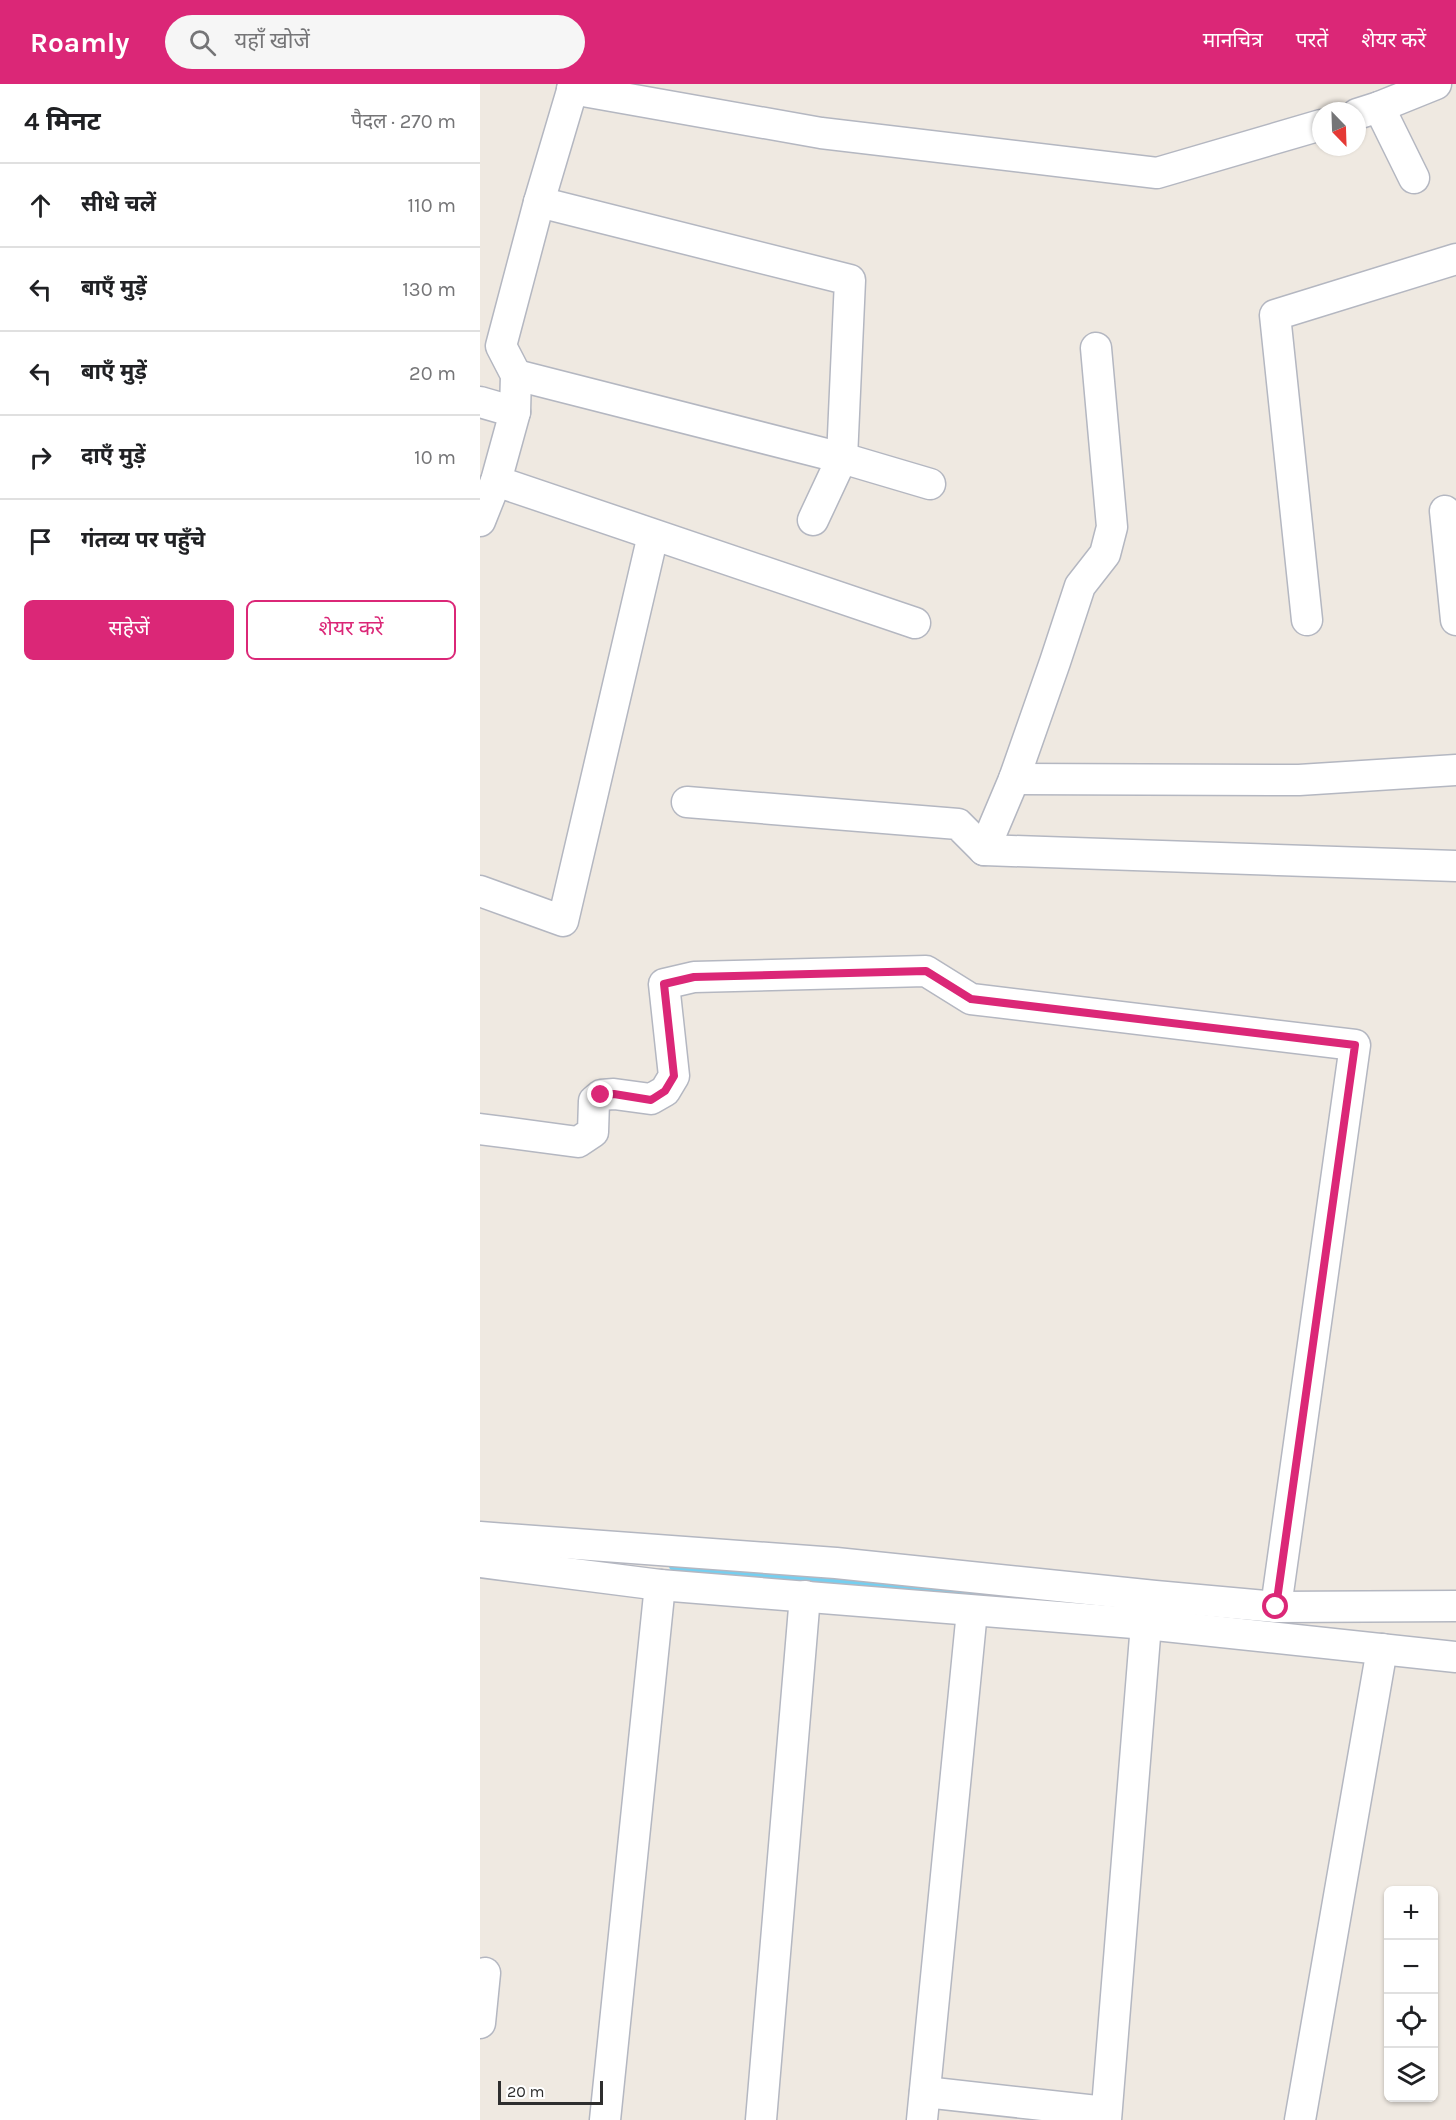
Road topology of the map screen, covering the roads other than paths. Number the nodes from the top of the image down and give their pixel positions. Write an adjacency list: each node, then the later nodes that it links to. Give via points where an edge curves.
1 (1436, 84): 3 (street)
2 (573, 86): 4 (street, via 821,133 1156,173); 6 (street)
3 (1368, 111): 5 (street)
4 (1312, 128)
5 (1414, 178)
6 (539, 202): 8 (street); 13 (street, via 850,280)
7 (1456, 259): 20 (street, via 1275,315)
8 (490, 344): 10 (street)
9 (1096, 348): 24 (street, via 1112,527 1106,554 1080,586)
10 (516, 375): 12 (street); 13 (street)
11 (480, 402): 12 (street)
12 (515, 412): 14 (street)
13 (842, 458): 15 (street); 17 (street)
14 (496, 482): 18 (street); 19 (street)
15 (930, 484)
16 (1445, 511): 21 (street)
17 (813, 520)
18 (480, 522)
19 (653, 535): 22 (street); 28 (street, via 563,921)
20 (1307, 620)
21 (1456, 620)
22 (915, 623)
23 (1456, 770): 24 (street, via 1299,780)
24 (1014, 779): 26 (street)
25 (687, 802): 26 (street, via 958,824)
26 (984, 850): 27 (street)
27 (1456, 866)
28 (480, 891)
29 (480, 1129): 35 (street, via 578,1142 593,1132 594,1101 601,1095 651,1100 665,1091 674,1076 664,984 694,977 926,971 971,999 1355,1045)
30 (480, 1537): 35 (street, via 836,1563)
31 (480, 1563): 32 (street)
32 (660, 1585): 33 (street); 44 (street)
33 (806, 1596): 36 (street); 45 (street)
34 (1456, 1606): 35 (street)
35 (1276, 1607)
36 (972, 1611): 37 (street); 42 (street)
37 (1146, 1624): 38 (street); 43 (street)
38 (1382, 1649): 39 (street); 46 (street)
39 (1456, 1657)
40 (485, 1973): 41 (street)
41 (480, 2024)
42 (923, 2106): 43 (street)
43 (1106, 2116)
44 (605, 2120)
45 (761, 2120)
46 (1300, 2120)

